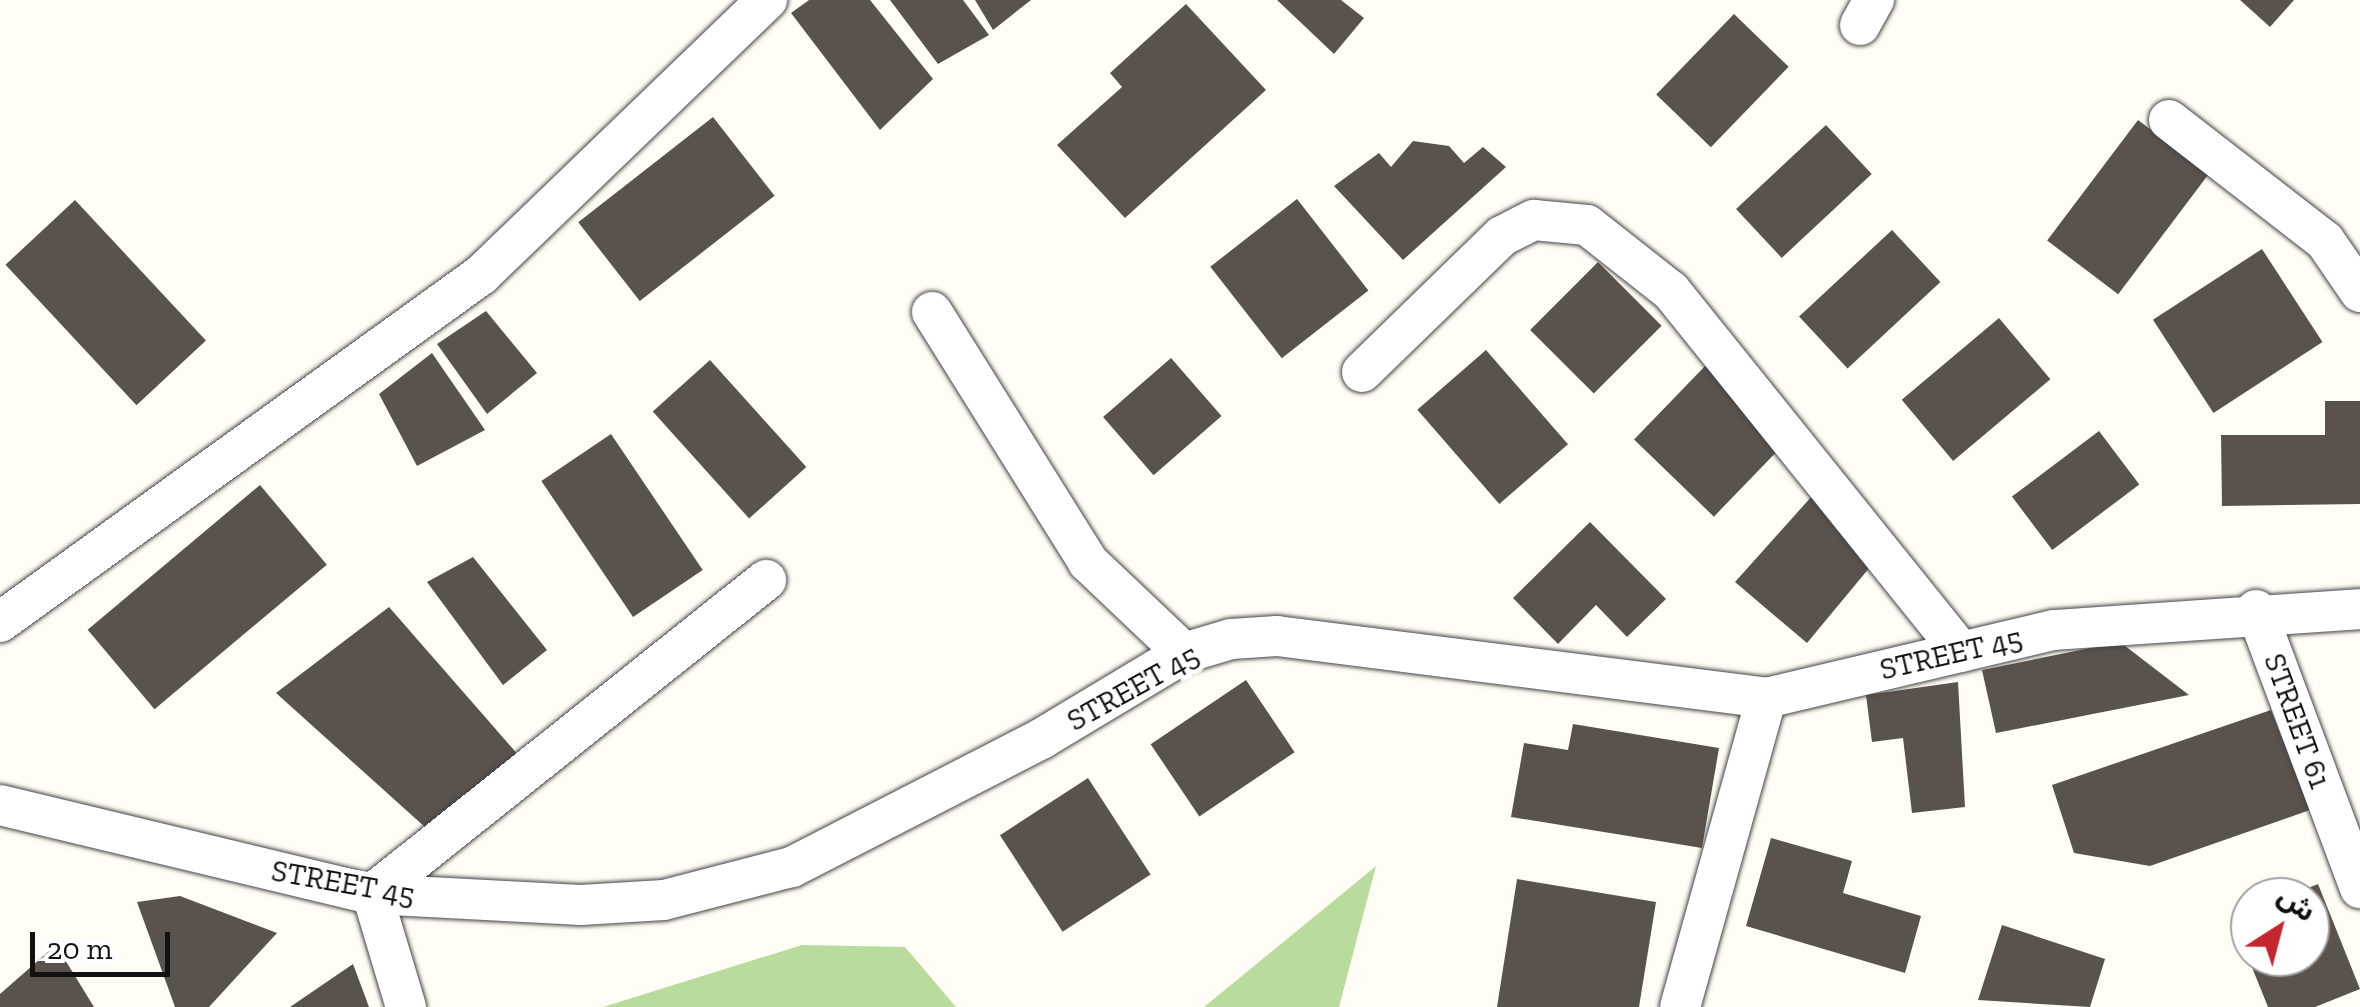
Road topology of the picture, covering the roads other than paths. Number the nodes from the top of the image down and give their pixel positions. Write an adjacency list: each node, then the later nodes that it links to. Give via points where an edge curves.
1 (767, 0): 9 (street, via 481,275)
2 (2169, 120): 3 (street, via 2312,229)
3 (2360, 292)
4 (932, 312): 11 (street, via 1088,562)
5 (1362, 372): 10 (street, via 1502,236 1534,220 1588,225 1671,290)
6 (766, 580): 15 (street)
7 (2360, 609): 8 (street, STREET 45)
8 (2256, 610): 10 (street, STREET 45, via 2054,630); 14 (street, STREET 61)
9 (0, 622)
10 (1961, 652): 12 (street, STREET 45)
11 (1184, 653): 12 (street, STREET 45, via 1278,636); 15 (street, STREET 45, via 1042,739 792,867 664,900 581,906)
12 (1766, 698): 17 (street)
13 (0, 805): 15 (street, STREET 45)
14 (2360, 888)
15 (372, 894): 16 (street)
16 (406, 1007)
17 (1680, 1007)

